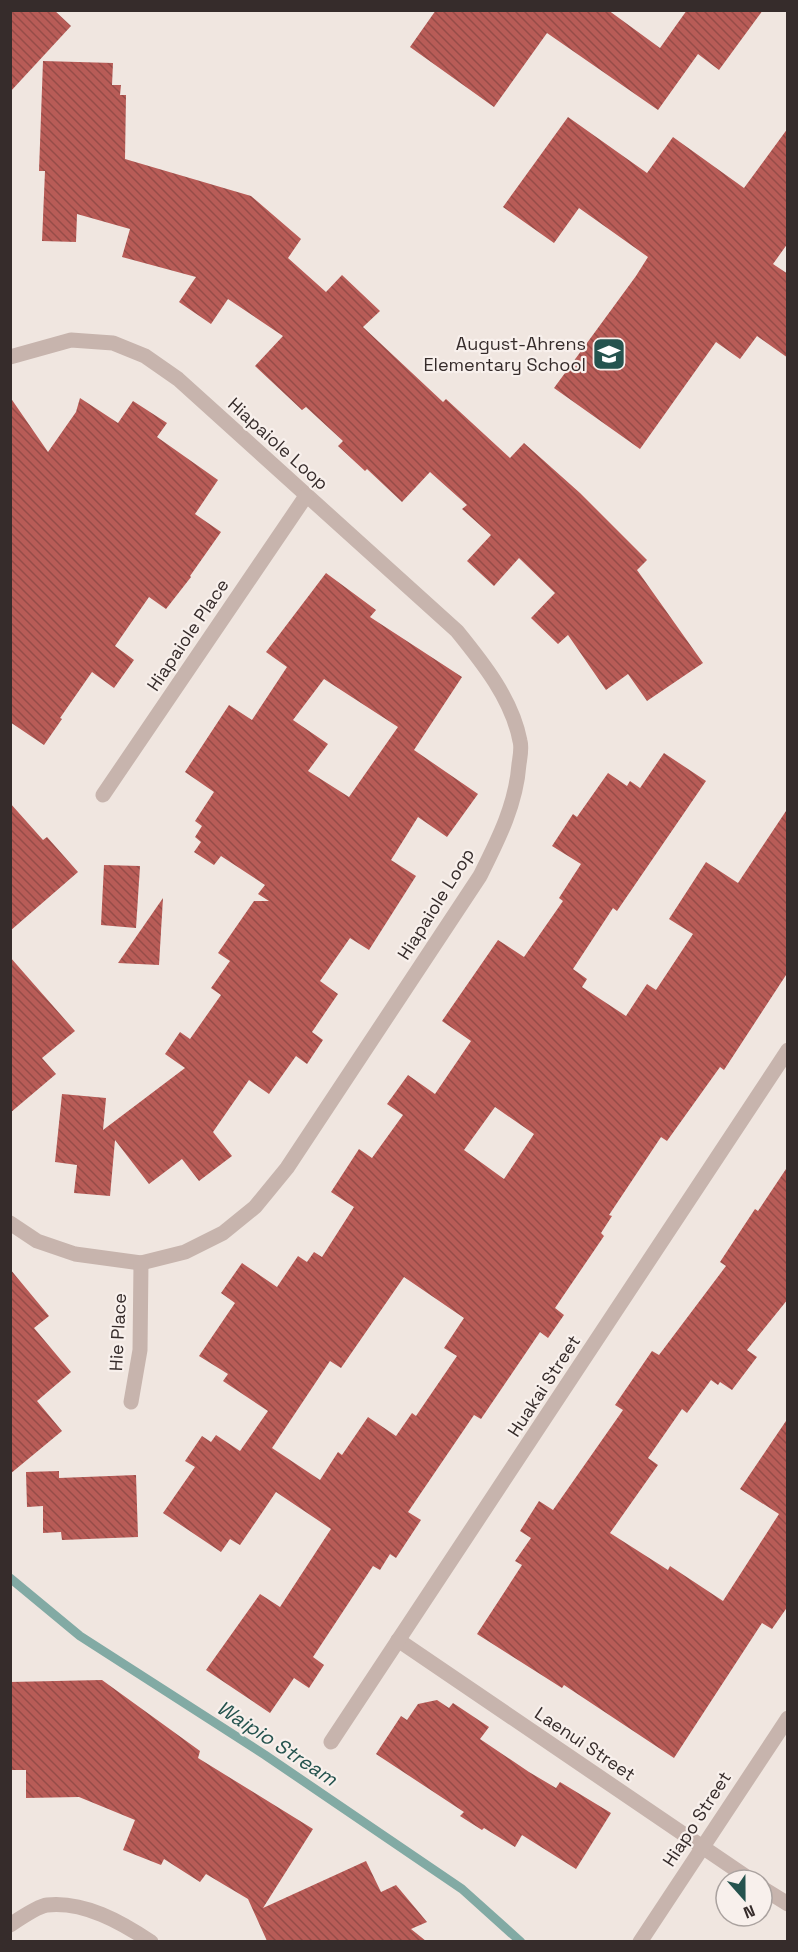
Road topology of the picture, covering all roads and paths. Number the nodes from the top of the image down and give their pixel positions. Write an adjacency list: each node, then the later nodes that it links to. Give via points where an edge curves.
1 (10, 357): 2 (street, Hiapaiole Loop, via 71,340 113,343 145,356 178,379)
2 (306, 496): 3 (street, Hiapaiole Place); 6 (street, Hiapaiole Loop, via 457,631 486,666 506,702 521,743 518,786 506,824 480,876 286,1168 255,1207 223,1233 185,1252)
3 (103, 795)
4 (788, 1050): 8 (street, Huakai Street)
5 (10, 1223): 6 (street, Hiapaiole Loop, via 37,1241 75,1254)
6 (141, 1263): 7 (street, Hie Place, via 140,1350)
7 (131, 1402)
8 (398, 1640): 10 (street, Huakai Street); 11 (street, Laenui Street)
9 (788, 1718): 11 (street, Hiapo Street)
10 (332, 1742)
11 (701, 1848): 12 (street, Laenui Street); 17 (street, Hiapo Street)
12 (732, 1868)
13 (774, 1896): 14 (street)
14 (788, 1905)
15 (10, 1925): 16 (street, via 45,1904 77,1906 121,1922)
16 (151, 1941)
17 (640, 1941)

